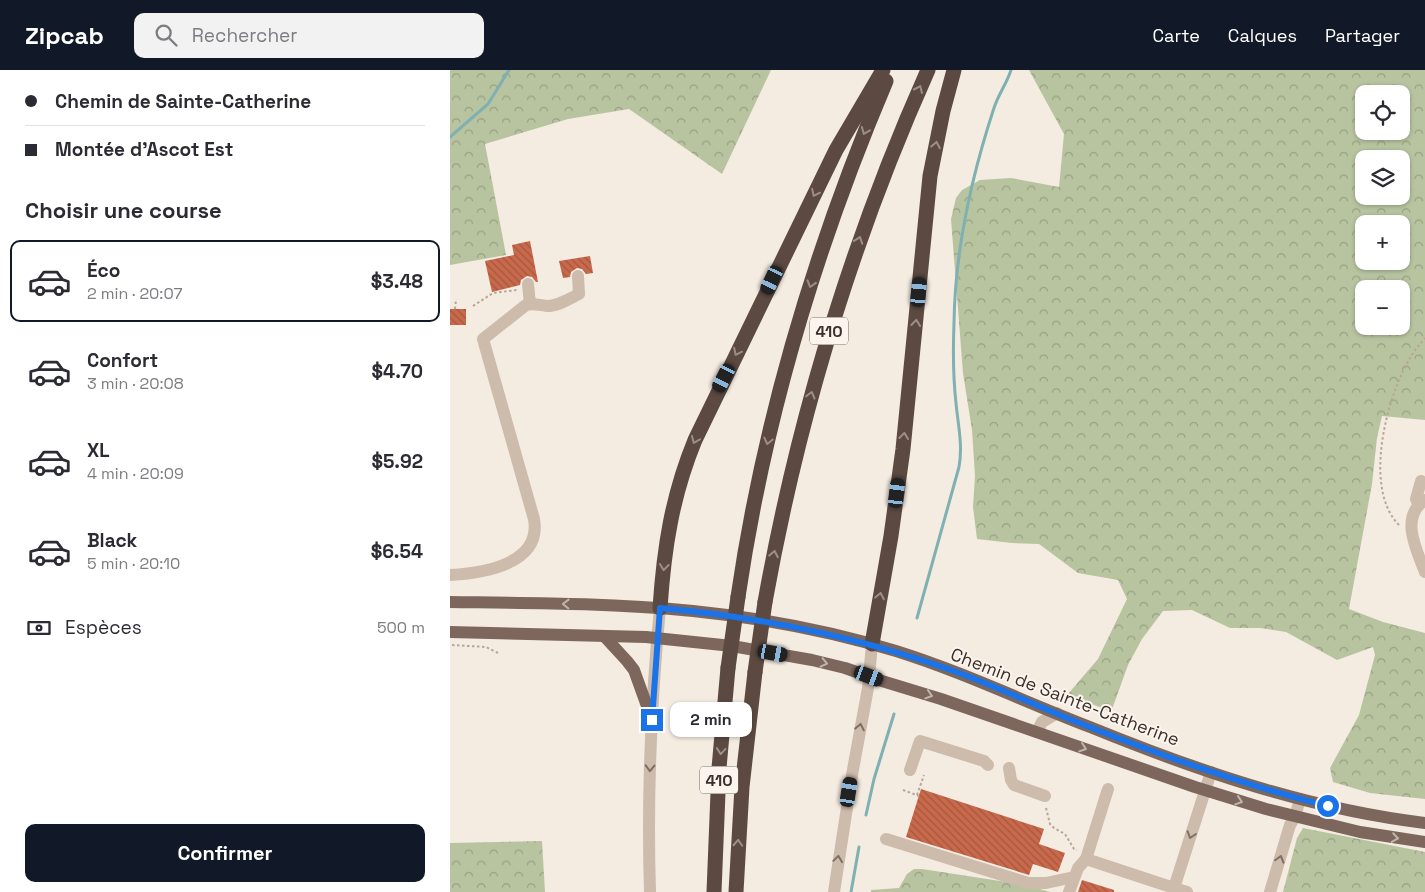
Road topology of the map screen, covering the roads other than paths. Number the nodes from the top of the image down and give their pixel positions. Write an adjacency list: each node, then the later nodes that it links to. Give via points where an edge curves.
1 (883, 70): 13 (highway, one-way to 13, via 836,150 693,445 671,516)
2 (890, 70): 38 (highway, 410, one-way to 38, bridge, via 833,216 795,337 761,471 728,668 719,768)
3 (928, 70): 39 (highway, 410, one-way to 3, bridge, via 742,780 754,672 794,459 852,261 877,191)
4 (954, 70): 17 (highway, one-way to 4, via 903,449 930,176 942,111)
5 (578, 276): 7 (street, via 579,294 553,306)
6 (529, 286): 7 (street)
7 (530, 304): 11 (street, via 522,306 483,339 534,518 533,539 525,552 505,564)
8 (1421, 481): 9 (street, via 1416,499)
9 (1422, 503): 10 (street, via 1413,516 1412,531)
10 (1425, 572)
11 (450, 575)
12 (450, 602): 13 (main road, Chemin de Sainte-Catherine, one-way to 12)
13 (660, 608): 16 (street); 17 (main road, Chemin de Sainte-Catherine, via 760,620)
14 (450, 632): 15 (main road)
15 (604, 636): 16 (main road); 20 (main road, via 634,670)
16 (657, 638): 18 (main road, one-way to 18, via 790,656); 20 (street)
17 (872, 644): 18 (street); 19 (main road, Chemin de Sainte-Catherine, via 961,673)
18 (869, 676): 21 (main road, one-way to 21); 40 (street, one-way to 18)
19 (1057, 713): 21 (street, via 1042,722); 25 (main road, Chemin de Sainte-Catherine)
20 (652, 720): 37 (street, one-way to 37)
21 (1037, 732): 27 (main road, one-way to 27)
22 (988, 765): 24 (street, via 920,741)
23 (1009, 768): 29 (street, via 1014,785)
24 (910, 770)
25 (1211, 772): 27 (street); 28 (main road, Chemin de Sainte-Catherine)
26 (1108, 789): 34 (street)
27 (1206, 790): 30 (main road, one-way to 30); 36 (street, one-way to 36)
28 (1300, 799): 30 (street); 31 (main road, Chemin de Sainte-Catherine)
29 (1045, 802)
30 (1295, 817): 33 (main road, one-way to 33); 43 (street, one-way to 30)
31 (1425, 823)
32 (886, 839): 35 (street, via 1028,883)
33 (1425, 842)
34 (1086, 859): 35 (street); 36 (street)
35 (1074, 877): 41 (street)
36 (1174, 888): 42 (street)
37 (650, 892)
38 (714, 892)
39 (736, 892)
40 (834, 892)
41 (1069, 892)
42 (1187, 892)
43 (1270, 892)

